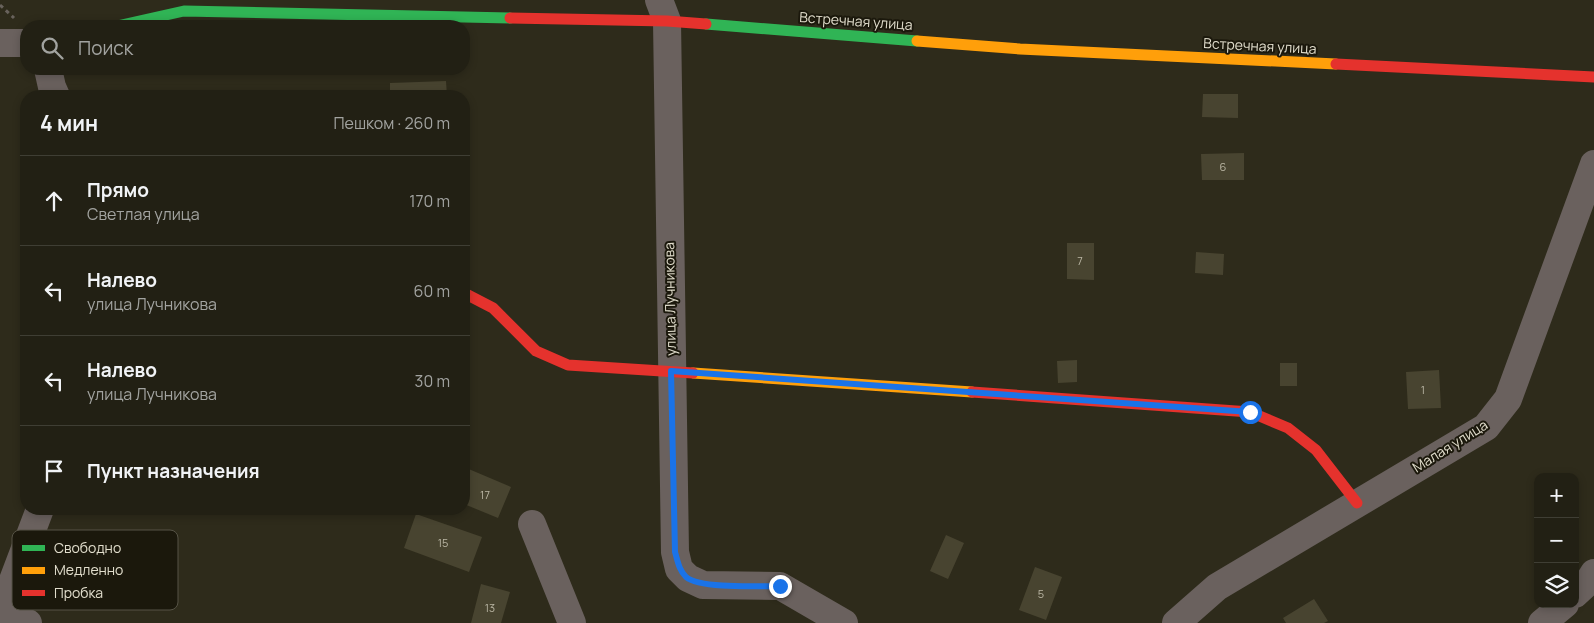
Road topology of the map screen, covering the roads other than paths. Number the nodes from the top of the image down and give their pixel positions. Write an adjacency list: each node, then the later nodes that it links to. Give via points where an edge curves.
1 (663, 11): 2 (street, Встречная улица, via 184,11); 6 (street, Встречная улица, via 1020,49); 10 (street, улица Лучникова)
2 (144, 20)
3 (0, 42): 4 (street)
4 (20, 43)
5 (49, 75): 7 (street)
6 (1594, 77)
7 (53, 90)
8 (1594, 164): 11 (street, Малая улица, via 1508,399 1486,427)
9 (470, 296): 10 (street, via 493,308 536,351 568,365)
10 (671, 371): 11 (street, via 1250,412 1288,428 1316,450); 24 (street, улица Лучникова, via 675,552 679,569 688,578 703,584 780,586)
11 (1357, 503): 25 (street, Малая улица, via 1217,587)
12 (38, 515): 14 (street)
13 (532, 524): 23 (street)
14 (32, 530)
15 (1594, 573): 17 (street)
16 (12, 581): 21 (street)
17 (1579, 590)
18 (1579, 604): 19 (street)
19 (1594, 604)
20 (1560, 608): 26 (street)
21 (0, 612): 22 (street)
22 (28, 623)
23 (572, 623)
24 (844, 623)
25 (1176, 623)
26 (1542, 623)

